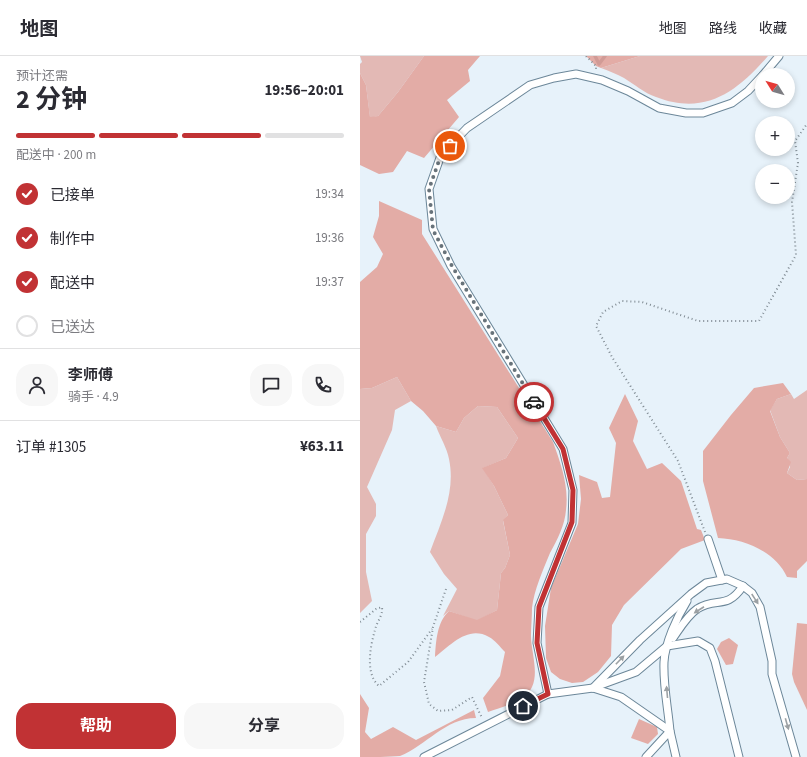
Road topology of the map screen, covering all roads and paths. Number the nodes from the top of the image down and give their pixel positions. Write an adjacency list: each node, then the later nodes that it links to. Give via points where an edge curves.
1 (586, 56): 4 (path, via 596,66)
2 (779, 56): 3 (lane)
3 (768, 68)
4 (594, 78): 5 (lane, via 628,91 659,108 686,114 703,113 732,103); 16 (lane, via 576,74 530,85 467,128 441,155 429,189 433,230 452,266 563,449 573,490 572,522 539,607 537,643)
5 (755, 83)
6 (807, 124): 7 (path, via 795,141 798,163 792,202 796,255 759,321 698,321 642,302 622,301 603,312 596,326 612,357 678,460)
7 (708, 539): 8 (lane)
8 (722, 580): 9 (lane, via 727,579); 11 (lane, via 706,583)
9 (743, 586): 14 (lane, one-way to 14, via 730,600 697,609); 23 (lane, one-way to 23, via 752,593 760,607 772,661 772,674)
10 (446, 589): 13 (path)
11 (691, 594): 14 (lane, via 680,612); 15 (lane, one-way to 11, via 640,640)
12 (360, 622): 13 (path, via 382,607 383,614 375,628 371,646 370,668 373,681 379,686 408,662)
13 (433, 627): 17 (path, via 424,682 429,704 438,711 452,710 472,697)
14 (667, 646): 15 (lane, via 636,672); 18 (lane, one-way to 14, via 664,662); 22 (lane, via 698,641 710,648)
15 (593, 688): 16 (lane); 18 (lane, via 621,697)
16 (548, 694): 17 (lane)
17 (486, 726): 19 (lane)
18 (670, 731): 20 (lane); 21 (lane)
19 (424, 757)
20 (646, 757)
21 (676, 757)
22 (739, 757)
23 (796, 757)

